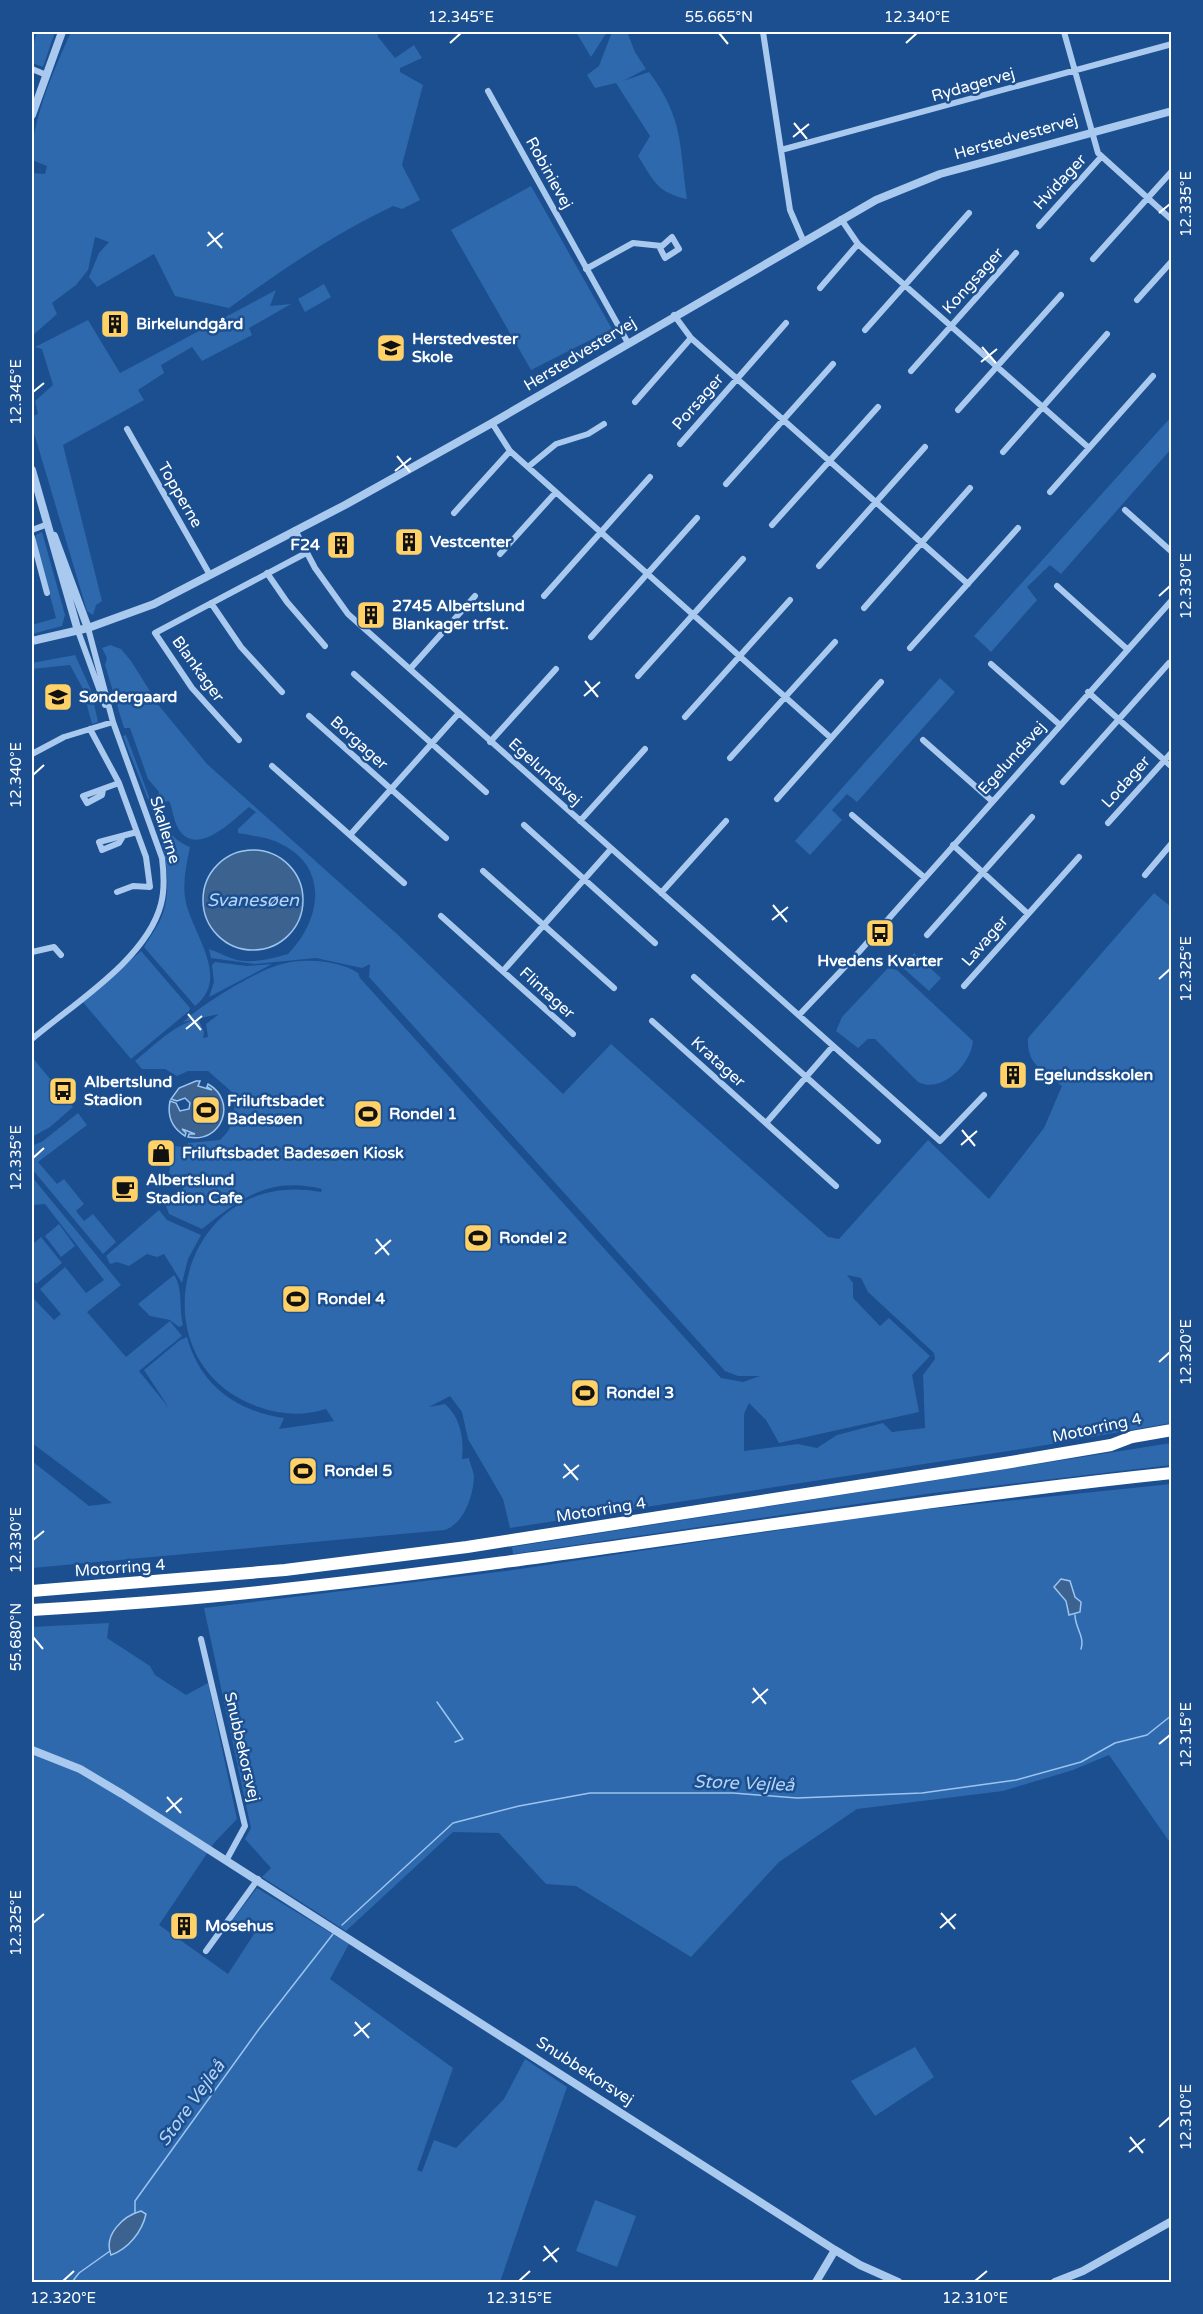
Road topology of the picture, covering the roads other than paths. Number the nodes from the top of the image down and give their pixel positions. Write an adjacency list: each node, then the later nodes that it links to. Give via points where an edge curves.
1 (62, 32): 7 (street)
2 (763, 32): 12 (street)
3 (1064, 32): 6 (street, Hvidager)
4 (1172, 44): 6 (street, Rydagervej)
5 (32, 69): 7 (street)
6 (1074, 69): 11 (street, Hvidager); 12 (street, Rydagervej)
7 (44, 74): 10 (street)
8 (488, 91): 26 (street, Robinievej)
9 (1172, 110): 11 (street, Herstedvestervej)
10 (32, 115)
11 (1092, 132): 13 (street, Hvidager); 17 (street, Herstedvestervej, via 939,174)
12 (781, 150): 20 (street, via 790,210)
13 (1101, 157): 15 (street, Hvidager); 19 (street, Hvidager)
14 (1172, 171): 15 (street)
15 (1148, 197): 18 (street, Hvidager); 24 (street)
16 (969, 213): 27 (street)
17 (841, 219): 20 (street, Herstedvestervej); 21 (street, Kongsager)
18 (1172, 220)
19 (1039, 226)
20 (803, 240): 31 (street, Herstedvestervej)
21 (858, 244): 27 (street, Kongsager); 28 (street)
22 (662, 246): 26 (street, via 633,243)
23 (1016, 253): 33 (street, Kongsager)
24 (1093, 259)
25 (1172, 261): 30 (street)
26 (586, 269): 37 (street, Robinievej)
27 (903, 285): 33 (street, Kongsager); 34 (street)
28 (820, 288)
29 (1061, 295): 39 (street)
30 (1137, 300)
31 (674, 315): 36 (street, Porsager); 37 (street, Herstedvestervej)
32 (786, 323): 42 (street, Porsager)
33 (951, 327): 39 (street, Kongsager); 40 (street, Kongsager)
34 (865, 330)
35 (1107, 334): 45 (street)
36 (691, 338): 42 (street, Porsager); 43 (street)
37 (628, 343): 48 (street, Herstedvestervej)
38 (833, 364): 47 (street)
39 (997, 367): 45 (street, Kongsager); 46 (street)
40 (911, 371)
41 (1153, 376): 53 (street)
42 (737, 378): 47 (street, Porsager); 51 (street, Porsager)
43 (635, 402)
44 (878, 407): 56 (street)
45 (1042, 408): 53 (street, Kongsager); 55 (street)
46 (958, 410)
47 (784, 420): 56 (street, Porsager); 60 (street)
48 (492, 423): 54 (street); 72 (street, Herstedvestervej)
49 (604, 424): 57 (street, via 588,435 556,444)
50 (127, 429): 83 (street, Topperne)
51 (680, 444)
52 (925, 447): 64 (street)
53 (1089, 448): 63 (street)
54 (510, 451): 57 (street); 66 (street)
55 (1003, 452)
56 (830, 461): 64 (street, Porsager); 69 (street)
57 (528, 467): 62 (street)
58 (32, 470): 68 (street)
59 (650, 477): 73 (street)
60 (726, 484)
61 (970, 488): 75 (street)
62 (556, 492): 73 (street); 78 (street)
63 (1050, 492)
64 (876, 502): 75 (street, Porsager); 80 (street)
65 (1125, 510): 76 (street)
66 (454, 513)
67 (697, 518): 82 (street)
68 (48, 524): 71 (street); 94 (street, via 62,551); 95 (street)
69 (772, 525)
70 (1018, 528): 84 (street)
71 (32, 530)
72 (295, 530): 77 (street, Egelundsvej); 83 (street, Herstedvestervej)
73 (601, 532): 82 (street); 87 (street)
74 (32, 537): 86 (street)
75 (922, 543): 84 (street, Porsager); 92 (street)
76 (1172, 552)
77 (306, 553): 81 (street, Blankager); 105 (street, Egelundsvej, via 348,614)
78 (500, 554)
79 (742, 559): 93 (street)
80 (819, 566)
81 (267, 573): 91 (street, Blankager); 99 (street)
82 (647, 573): 93 (street); 96 (street)
83 (210, 575): 94 (street, Herstedvestervej, via 154,604)
84 (968, 584): 100 (street)
85 (1057, 586): 101 (street)
86 (48, 593)
87 (544, 596)
88 (475, 597): 105 (street)
89 (790, 600): 102 (street)
90 (1172, 600): 101 (street, Egelundsvej)
91 (211, 603): 110 (street, via 241,647); 121 (street, Blankager, via 155,633 192,688)
92 (864, 608)
93 (693, 614): 102 (street); 108 (street)
94 (88, 628): 95 (street, Herstedvestervej); 117 (street, Skallerne)
95 (78, 631): 97 (street, Herstedvestervej); 117 (street, Skallerne)
96 (591, 637)
97 (32, 641)
98 (835, 642): 112 (street)
99 (325, 646)
100 (910, 648)
101 (1127, 649): 111 (street, Egelundsvej)
102 (740, 656): 112 (street); 115 (street)
103 (1169, 663): 116 (street)
104 (991, 664): 118 (street)
105 (410, 669): 113 (street, Egelundsvej)
106 (556, 669): 123 (street)
107 (354, 674): 124 (street)
108 (638, 676)
109 (880, 682): 120 (street)
110 (282, 692)
111 (1088, 692): 116 (street, Lodager); 118 (street, Egelundsvej)
112 (785, 697): 120 (street); 128 (street)
113 (459, 713): 123 (street, Egelundsvej); 124 (street, Borgager)
114 (309, 716): 134 (street, Borgager)
115 (685, 717)
116 (1118, 720): 129 (street, Lodager); 133 (street)
117 (113, 722): 119 (street); 175 (street, Skallerne, via 162,858 162,904 135,954)
118 (1060, 725): 138 (street, Egelundsvej)
119 (90, 729): 127 (street, via 64,736); 132 (street)
120 (831, 738): 137 (street)
121 (239, 740)
122 (922, 740): 138 (street)
123 (490, 742): 141 (street, Egelundsvej)
124 (432, 744): 134 (street, Borgager); 136 (street)
125 (645, 749): 141 (street)
126 (1172, 752): 129 (street, Lodager)
127 (32, 754)
128 (730, 758)
129 (1164, 760): 131 (street, Lodager); 143 (street, Lodager)
130 (272, 765): 146 (street)
131 (1172, 767)
132 (119, 783): 135 (street); 145 (street)
133 (1063, 783)
134 (391, 789): 146 (street, Borgager); 148 (street, Borgager)
135 (103, 790)
136 (486, 792)
137 (777, 799)
138 (992, 801): 150 (street, Egelundsvej)
139 (852, 815): 156 (street)
140 (1032, 817): 154 (street)
141 (580, 821): 151 (street, Egelundsvej)
142 (726, 821): 160 (street)
143 (1108, 823)
144 (524, 825): 157 (street)
145 (137, 832): 147 (street); 159 (street, via 146,857 150,887 133,886)
146 (350, 835): 158 (street)
147 (122, 838)
148 (446, 838)
149 (1172, 843): 155 (street)
150 (953, 845): 154 (street, Lavager); 156 (street, Egelundsvej)
151 (611, 849): 157 (street, Flintager); 160 (street, Egelundsvej)
152 (1079, 856): 161 (street, Lavager)
153 (483, 871): 163 (street)
154 (982, 872): 161 (street, Lavager); 164 (street)
155 (1145, 874)
156 (925, 878): 172 (street, Egelundsvej)
157 (585, 880): 163 (street, Flintager); 165 (street)
158 (404, 883)
159 (117, 892)
160 (661, 893): 172 (street, Egelundsvej)
161 (1028, 913): 170 (street, Lavager)
162 (441, 916): 168 (street, Flintager)
163 (544, 926): 168 (street, Flintager); 171 (street)
164 (927, 935)
165 (655, 943)
166 (32, 952): 167 (street, via 54,947)
167 (61, 956)
168 (503, 971): 174 (street, Flintager)
169 (694, 977): 177 (street)
170 (964, 986)
171 (614, 988)
172 (800, 1014): 176 (street, Egelundsvej)
173 (652, 1021): 179 (street, Kratager)
174 (573, 1034)
175 (32, 1040)
176 (833, 1046): 177 (street); 178 (street, Egelundsvej, via 940,1141)
177 (806, 1077): 179 (street); 180 (street)
178 (984, 1095)
179 (766, 1123): 181 (street, Kratager)
180 (878, 1141)
181 (836, 1186)
182 (1172, 1430): 184 (highway, Motorring 4)
183 (1172, 1438): 184 (highway)
184 (1112, 1445): 186 (highway, Motorring 4, via 478,1546)
185 (1172, 1473): 189 (highway, via 1007,1491 319,1586)
186 (180, 1580): 187 (highway); 188 (highway, Motorring 4)
187 (32, 1583)
188 (32, 1591)
189 (32, 1610)
190 (201, 1639): 192 (street, Snubbekorsvej, via 245,1826)
191 (32, 1750): 192 (street, Snubbekorsvej, via 80,1769)
192 (227, 1859): 193 (street, Snubbekorsvej)
193 (258, 1879): 194 (street); 196 (street, Snubbekorsvej)
194 (206, 1951)
195 (1172, 2221): 199 (street)
196 (835, 2250): 197 (street); 198 (street, Snubbekorsvej)
197 (816, 2283)
198 (898, 2283)
199 (1055, 2283)

